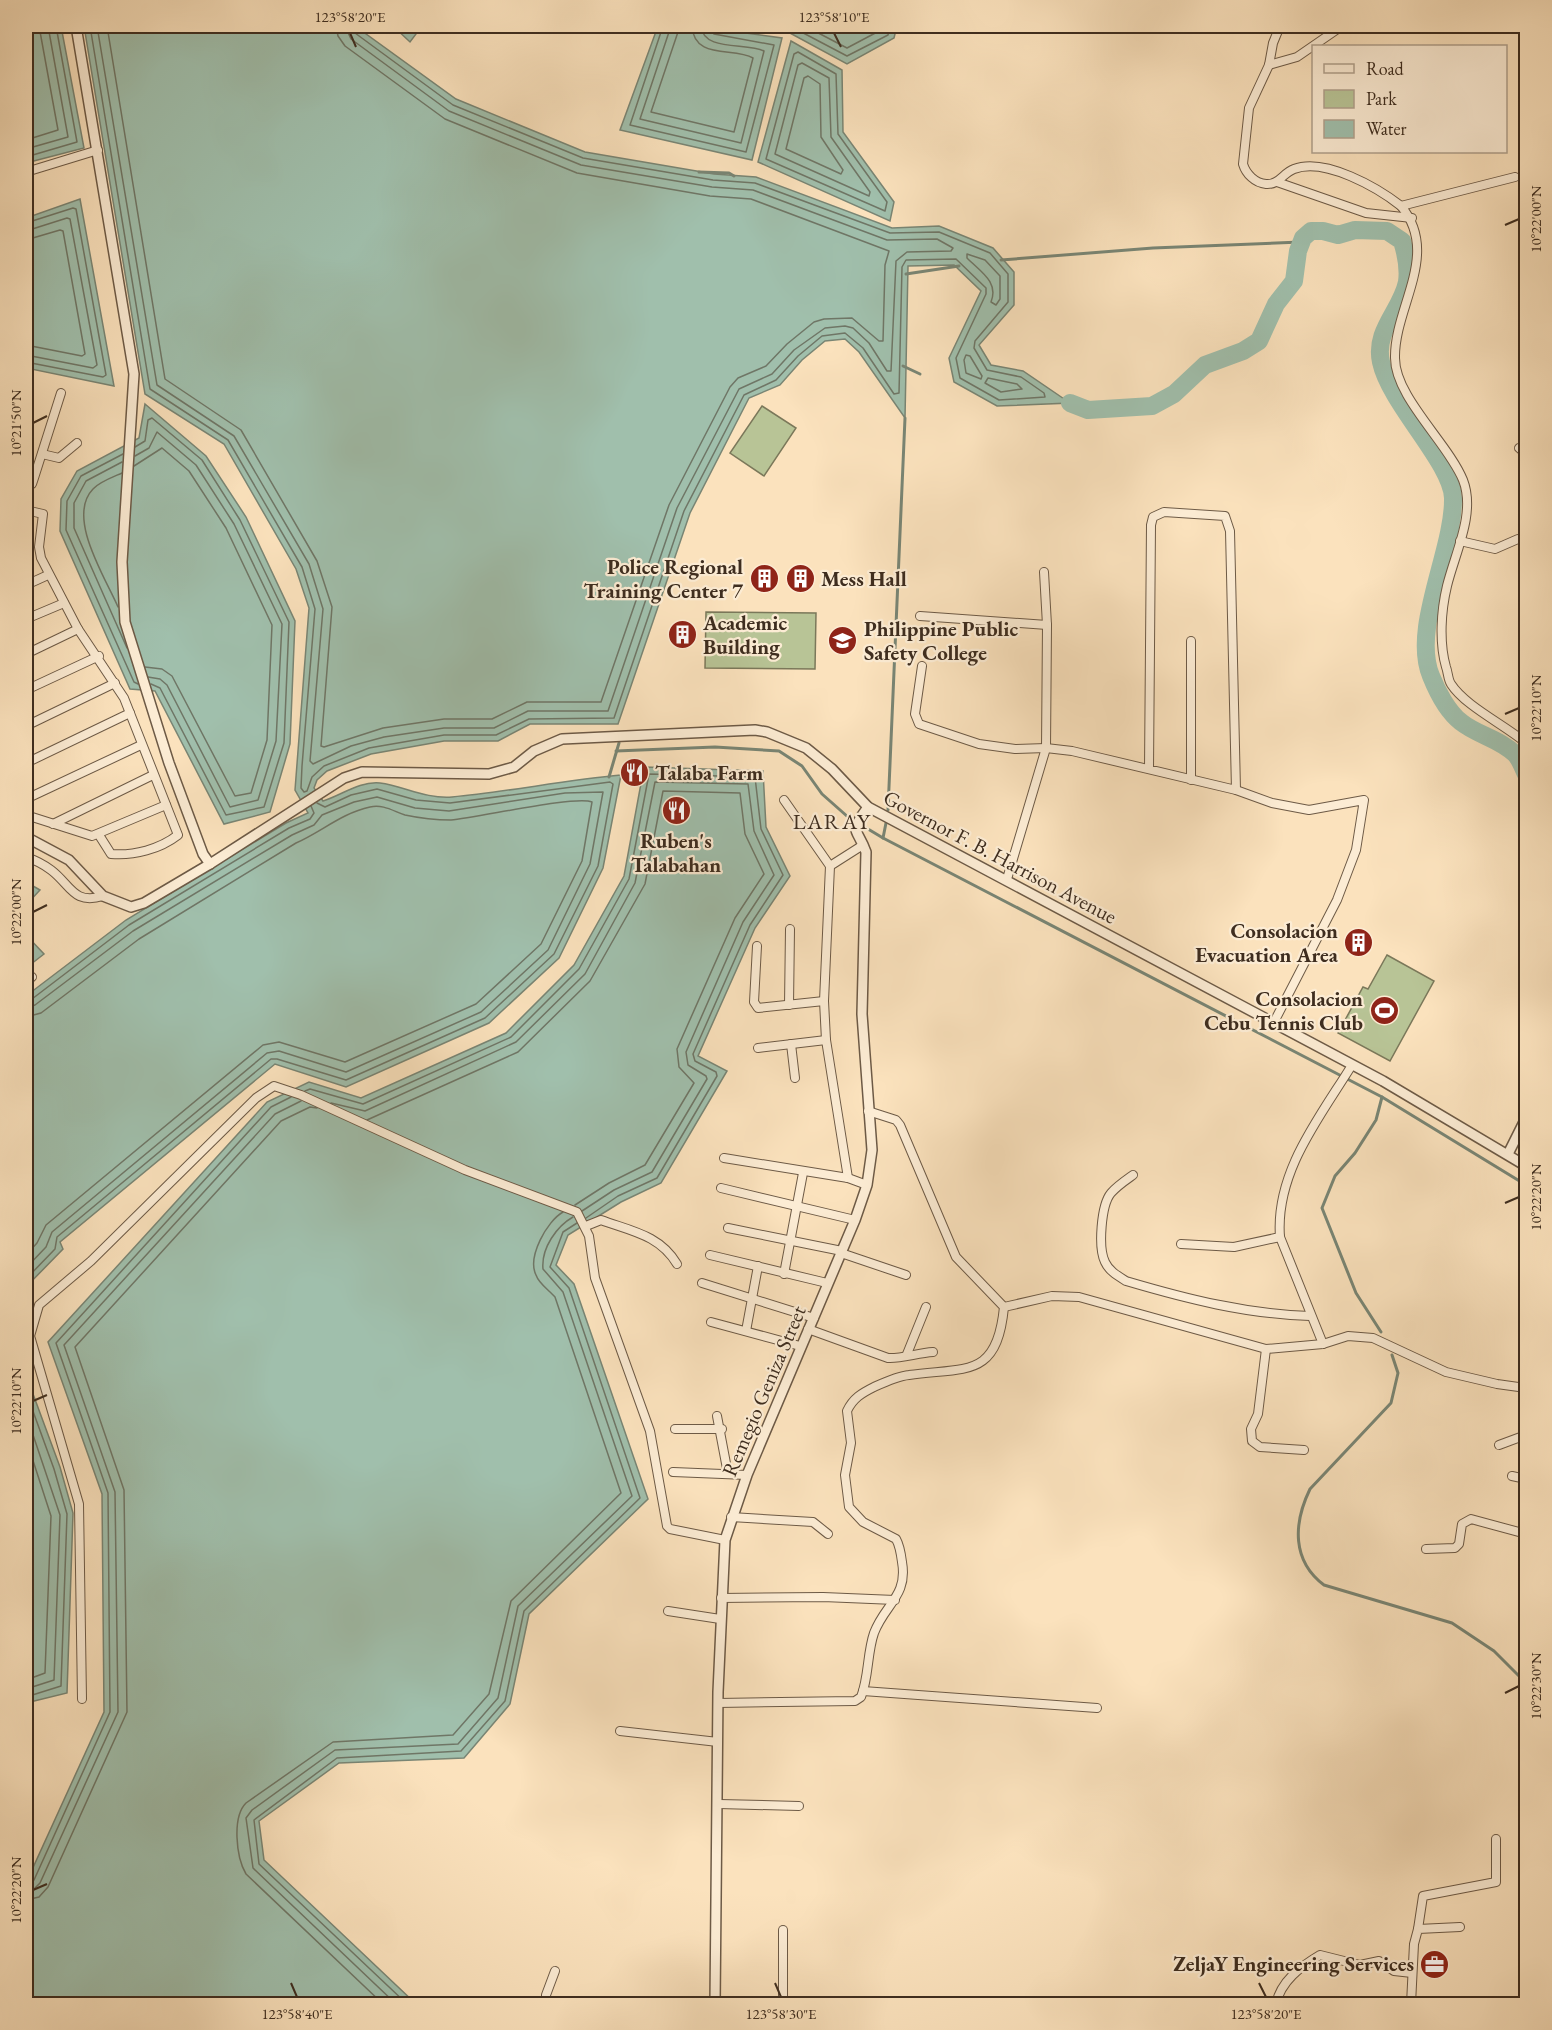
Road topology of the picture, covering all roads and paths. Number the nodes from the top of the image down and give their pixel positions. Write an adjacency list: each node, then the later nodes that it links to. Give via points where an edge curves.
1 (76, 26): 7 (street)
2 (1280, 26): 6 (street)
3 (1342, 26): 4 (street)
4 (1315, 45)
5 (1312, 47): 6 (street, via 1298,57)
6 (1269, 65): 10 (street, via 1249,108 1243,164 1260,183)
7 (98, 150): 8 (street); 56 (street, via 134,374 122,562 125,622 169,763 202,855)
8 (26, 172)
9 (1515, 177): 11 (street)
10 (1277, 182): 11 (street, via 1294,169 1315,167 1377,187); 12 (street, via 1366,213)
11 (1401, 206): 12 (street)
12 (1412, 218): 20 (street, via 1418,245 1395,358 1398,378 1462,480 1467,502)
13 (61, 393): 16 (street)
14 (77, 443): 16 (street, via 59,458)
15 (1519, 448): 17 (street)
16 (42, 454): 18 (street, via 33,482)
17 (1527, 454)
18 (26, 485)
19 (26, 510): 23 (street, via 43,514 39,547)
20 (1460, 541): 21 (street, via 1495,549 1518,539); 38 (street, via 1447,588 1441,635 1451,684 1468,702)
21 (1527, 541)
22 (1044, 572): 28 (street)
23 (48, 575): 24 (street); 25 (street)
24 (26, 585)
25 (63, 603): 27 (street); 29 (street)
26 (920, 616): 28 (street)
27 (26, 619)
28 (1047, 626): 40 (street)
29 (78, 629): 31 (street); 32 (street)
30 (1191, 641): 44 (street)
31 (26, 654)
32 (99, 656): 34 (street); 35 (street)
33 (922, 666): 40 (street, via 915,714 919,724 980,744)
34 (115, 682): 36 (street); 37 (street)
35 (26, 690)
36 (130, 713): 39 (street); 41 (street)
37 (26, 726)
38 (1527, 742)
39 (141, 745): 43 (street); 46 (street)
40 (1046, 748): 42 (street); 58 (street)
41 (26, 763)
42 (1149, 769): 44 (street); 45 (street, via 1153,517 1164,512 1225,516 1230,531)
43 (153, 775): 48 (street); 51 (street)
44 (1191, 780): 45 (street)
45 (1236, 790): 64 (street, via 1272,803 1309,810 1364,800 1356,850 1338,900)
46 (26, 799)
47 (784, 800): 57 (street)
48 (166, 805): 52 (street); 52 (street, via 178,835 166,845 111,854)
49 (868, 807): 54 (street, Remegio Geniza Street, via 855,828); 56 (street, Governor F. B. Harrison Avenue, via 806,748 767,732 562,739 534,751 514,767 489,774 362,772 344,778); 58 (street, Governor F. B. Harrison Avenue)
50 (26, 809): 51 (street, via 28,816)
51 (53, 824): 52 (street)
52 (99, 835)
53 (26, 837): 59 (street, via 69,860)
54 (864, 845): 57 (street); 70 (street, Remegio Geniza Street, via 862,1014)
55 (26, 856): 59 (street, via 53,872 81,898)
56 (210, 864): 59 (street, Governor F. B. Harrison Avenue, via 131,907)
57 (830, 866): 62 (street)
58 (1007, 879): 64 (street, Governor F. B. Harrison Avenue)
59 (103, 896)
60 (790, 929): 63 (street)
61 (757, 946): 63 (street, via 756,1005)
62 (824, 1001): 63 (street); 65 (street)
63 (789, 1005)
64 (1273, 1024): 68 (street, Governor F. B. Harrison Avenue)
65 (826, 1040): 66 (street); 77 (street)
66 (791, 1044): 67 (street); 69 (street)
67 (758, 1048)
68 (1352, 1065): 72 (street, Governor F. B. Harrison Avenue); 84 (street, via 1299,1152 1284,1192)
69 (795, 1078)
70 (868, 1111): 78 (street, Remegio Geniza Street, via 872,1150); 97 (street, via 900,1125 956,1257)
71 (1527, 1118): 72 (street)
72 (1508, 1154): 74 (street, Governor F. B. Harrison Avenue)
73 (724, 1158): 75 (street)
74 (1527, 1166)
75 (803, 1173): 77 (street); 80 (street)
76 (1133, 1175): 98 (street, via 1110,1193 1103,1207 1101,1248 1113,1273 1126,1281 1207,1304 1266,1314)
77 (848, 1178): 78 (street)
78 (867, 1185): 81 (street, Remegio Geniza Street)
79 (721, 1188): 80 (street)
80 (797, 1205): 81 (street); 85 (street)
81 (855, 1220): 87 (street, Remegio Geniza Street)
82 (586, 1226): 89 (street, via 601,1220 655,1239); 123 (street, via 595,1278 650,1431 667,1526); 130 (street, via 577,1212 465,1170 301,1095 274,1086 256,1098 92,1261 39,1305 30,1336 79,1504)
83 (728, 1228): 85 (street)
84 (1280, 1237): 86 (street, via 1234,1247); 98 (street)
85 (790, 1239): 87 (street); 91 (street)
86 (1181, 1244)
87 (842, 1252): 92 (street); 94 (street, Remegio Geniza Street)
88 (710, 1255): 90 (street)
89 (677, 1264)
90 (758, 1266): 91 (street); 95 (street)
91 (784, 1274): 94 (street)
92 (906, 1275)
93 (702, 1283): 95 (street)
94 (828, 1283): 99 (street, Remegio Geniza Street)
95 (753, 1298): 99 (street); 102 (street)
96 (927, 1307): 107 (street)
97 (1004, 1307): 105 (street, via 1052,1296 1079,1297); 126 (street, via 999,1340 974,1367 907,1375 862,1393 847,1411 851,1443 845,1474 849,1507 863,1522 899,1544 904,1577)
98 (1310, 1316): 103 (street)
99 (814, 1318): 101 (street, Remegio Geniza Street)
100 (711, 1322): 102 (street)
101 (808, 1329): 104 (street, Remegio Geniza Street); 107 (street, via 888,1358 899,1359)
102 (746, 1331): 104 (street)
103 (1323, 1344): 105 (street); 108 (street, via 1348,1336 1373,1338 1446,1372)
104 (800, 1346): 117 (street, Remegio Geniza Street)
105 (1266, 1348): 114 (street, via 1252,1441 1260,1447)
106 (933, 1352): 107 (street)
107 (907, 1354)
108 (1527, 1388)
109 (717, 1416): 111 (street)
110 (675, 1429): 111 (street)
111 (722, 1429): 116 (street)
112 (1527, 1436): 113 (street)
113 (1499, 1445)
114 (1304, 1450)
115 (673, 1472): 116 (street)
116 (728, 1473): 117 (street)
117 (747, 1475): 120 (street, Remegio Geniza Street)
118 (1512, 1476): 119 (street)
119 (1527, 1479)
120 (731, 1517): 121 (street, via 813,1522); 123 (street, Remegio Geniza Street)
121 (828, 1534)
122 (1527, 1534): 124 (street, via 1471,1519 1462,1524 1455,1548)
123 (725, 1540): 125 (street, Remegio Geniza Street)
124 (1426, 1549)
125 (721, 1598): 126 (street); 128 (street, Remegio Geniza Street)
126 (895, 1600): 129 (street, via 874,1635)
127 (668, 1611): 128 (street)
128 (720, 1619): 131 (street, Remegio Geniza Street)
129 (863, 1690): 131 (street, via 855,1701); 132 (street)
130 (82, 1699)
131 (718, 1703): 134 (street, Remegio Geniza Street)
132 (1097, 1708)
133 (620, 1731): 134 (street)
134 (718, 1742): 135 (street, Remegio Geniza Street)
135 (719, 1804): 136 (street); 144 (street, Remegio Geniza Street)
136 (799, 1806)
137 (1496, 1839): 139 (street, via 1496,1882 1423,1896)
138 (1460, 1927): 139 (street)
139 (1418, 1929): 142 (street)
140 (783, 1930): 145 (street)
141 (555, 1971): 143 (street)
142 (1412, 1973): 146 (street, via 1394,1971 1379,1961 1360,1965 1320,1955 1284,1985); 147 (street)
143 (546, 2004)
144 (715, 2004)
145 (783, 2004)
146 (1276, 2004)
147 (1411, 2004)

